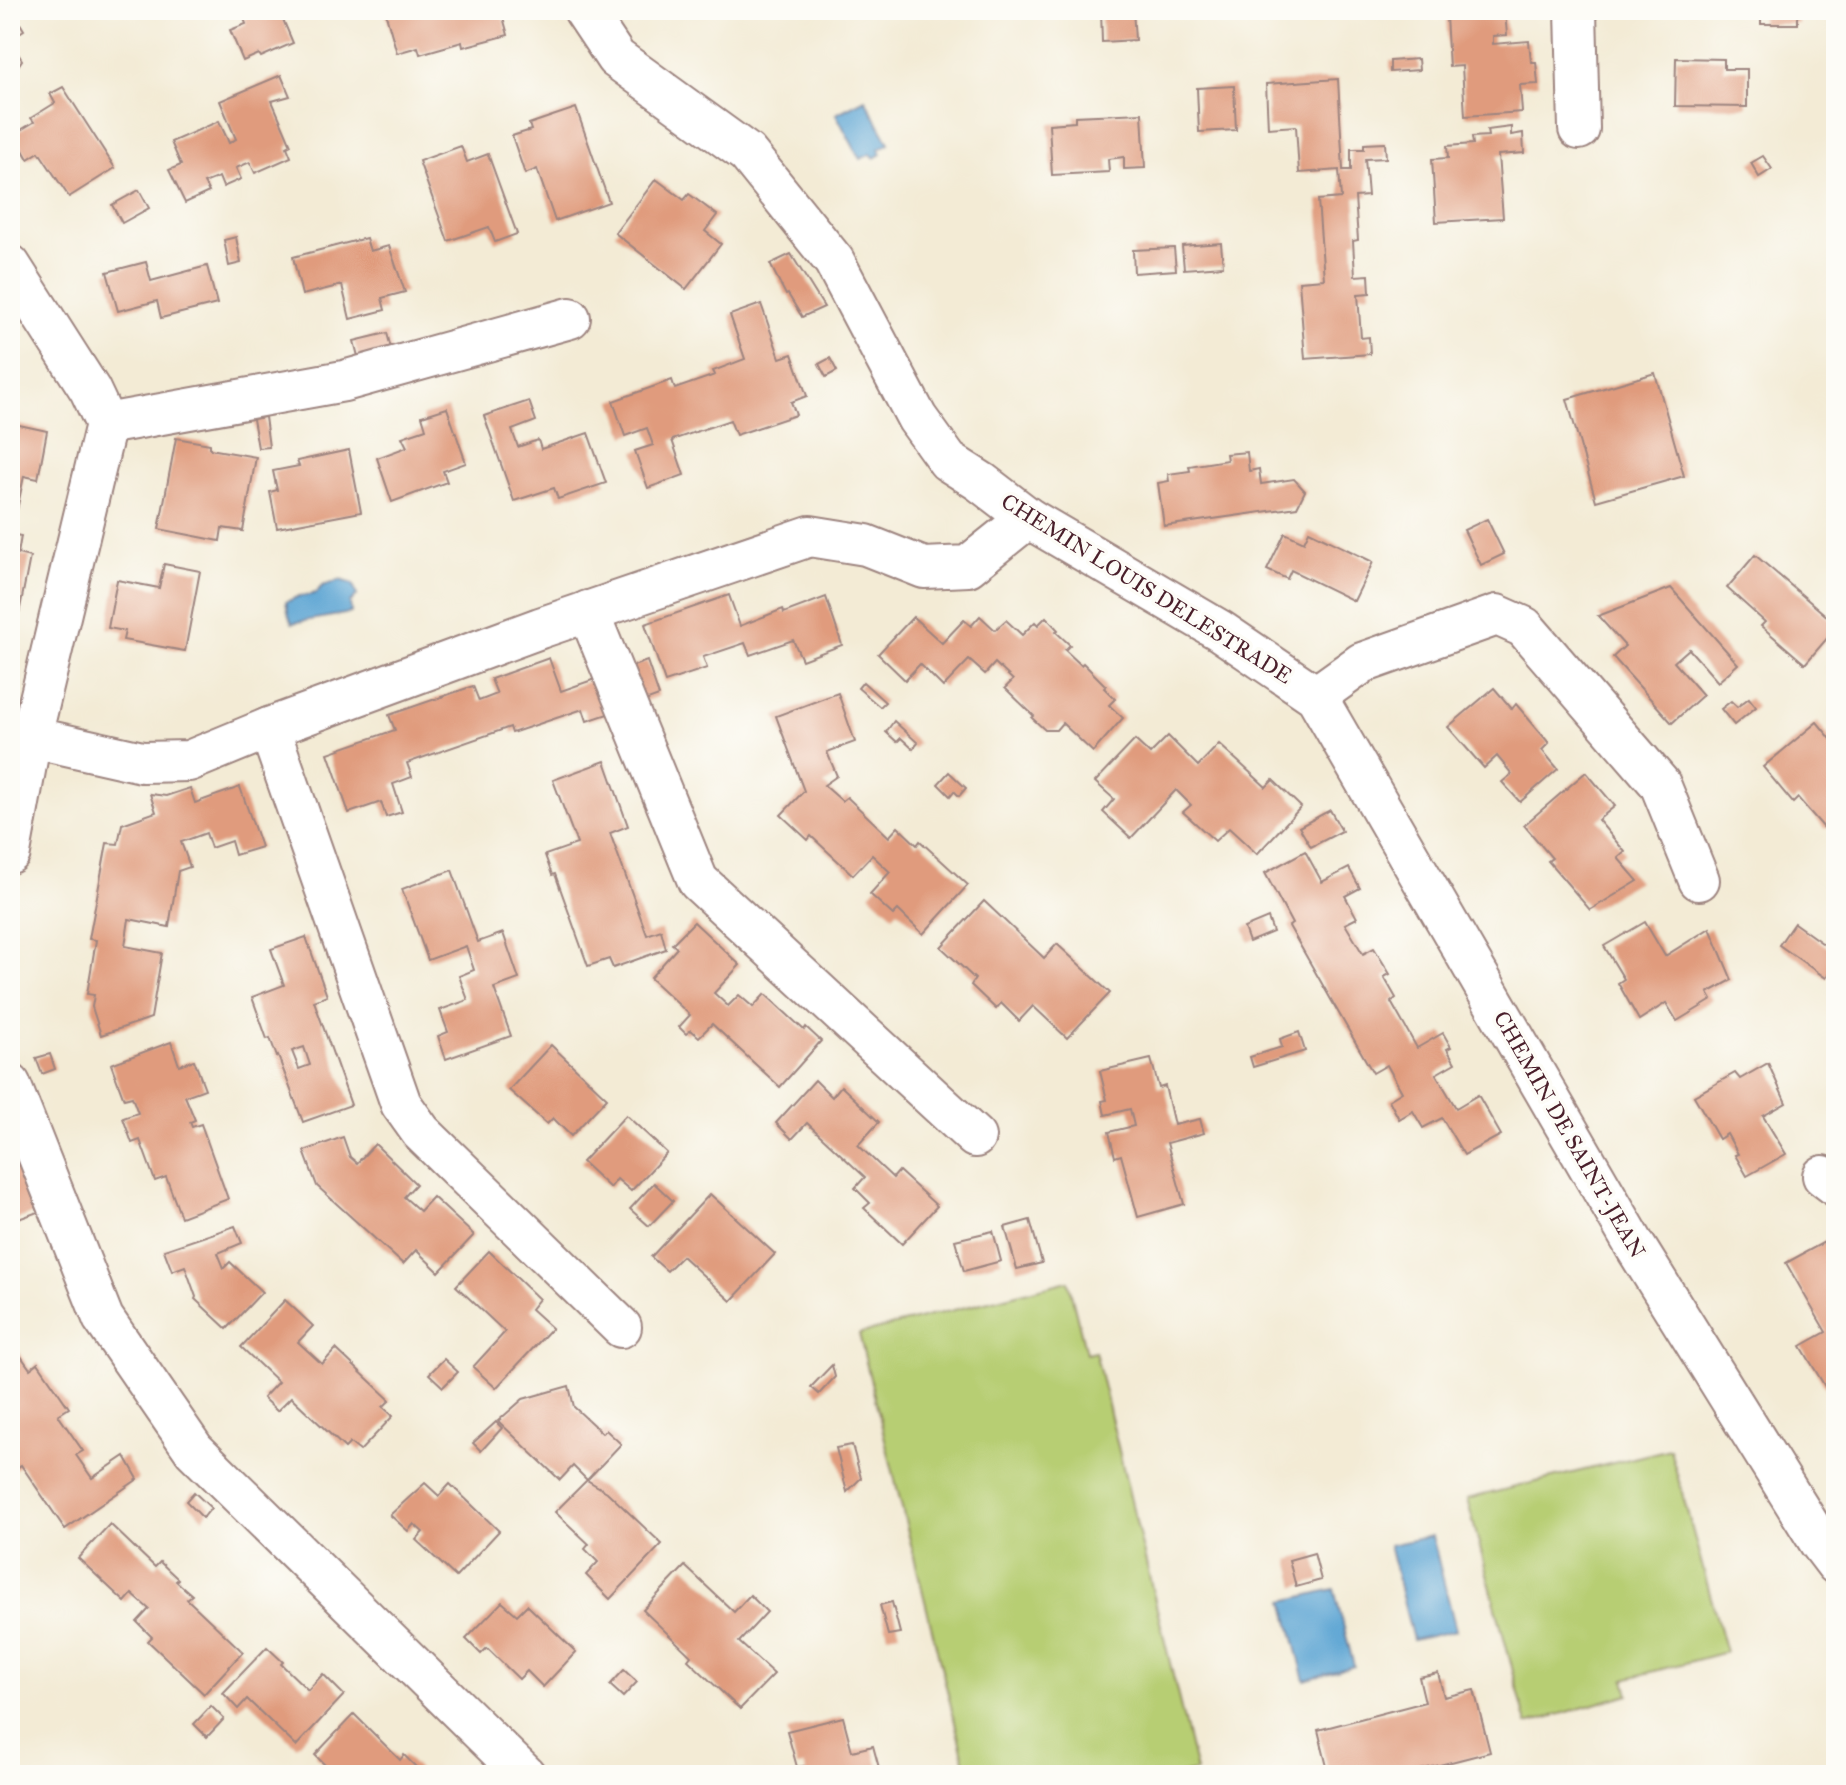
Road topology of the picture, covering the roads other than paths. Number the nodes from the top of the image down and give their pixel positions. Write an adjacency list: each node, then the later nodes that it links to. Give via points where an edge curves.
1 (584, 10): 7 (street, CHEMIN LOUIS DELESTRADE, via 616,58 747,153 834,261 917,418 948,461)
2 (1576, 10): 3 (street)
3 (1579, 129)
4 (10, 265): 6 (street)
5 (570, 318): 6 (street, via 344,381)
6 (106, 424): 11 (street)
7 (1028, 518): 8 (street, via 968,566 924,568 866,545 810,536); 9 (street, CHEMIN LOUIS DELESTRADE, via 1219,630)
8 (588, 611): 10 (street); 16 (street, via 698,881)
9 (1316, 696): 13 (street, via 1362,663 1497,615 1524,627 1660,784); 18 (street, CHEMIN DE SAINT-JEAN, via 1635,1246)
10 (269, 728): 11 (street, via 189,761 142,762); 17 (street, via 401,1104 421,1132)
11 (31, 737): 12 (street)
12 (10, 853)
13 (1699, 880)
14 (10, 1084): 15 (street)
15 (17, 1125): 19 (street, via 103,1318 194,1450)
16 (975, 1137)
17 (621, 1327)
18 (1836, 1564)
19 (525, 1775)

